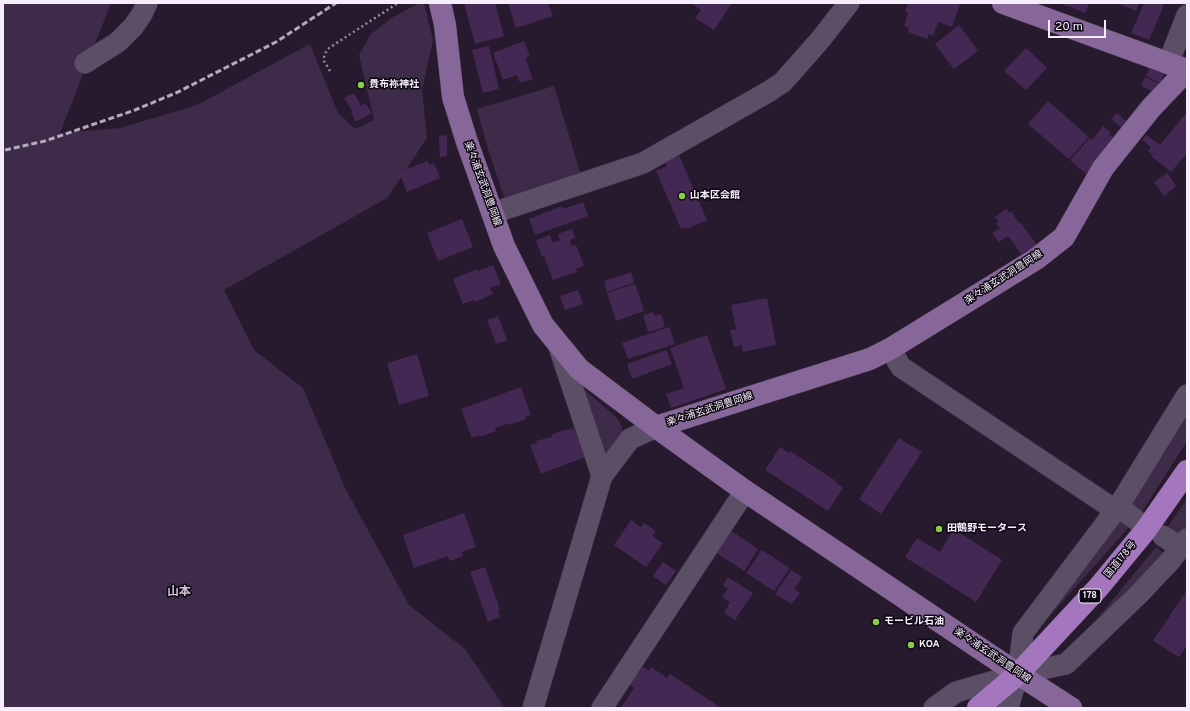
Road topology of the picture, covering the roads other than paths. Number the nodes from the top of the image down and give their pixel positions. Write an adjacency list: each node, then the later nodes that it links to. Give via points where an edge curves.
1 (148, 3): 6 (street, via 133,27 118,42)
2 (440, 3): 8 (main road, 楽々浦玄武洞豊岡線, via 446,25 453,97)
3 (849, 3): 8 (street, via 783,82 768,92 643,163)
4 (1003, 3): 7 (main road)
5 (1187, 15): 7 (street)
6 (85, 64)
7 (1180, 68): 10 (main road, 楽々浦玄武洞豊岡線, via 1103,168 1064,236 1036,259)
8 (493, 213): 9 (main road, 楽々浦玄武洞豊岡線, via 504,246 543,325)
9 (557, 344): 12 (main road, 楽々浦玄武洞豊岡線, via 579,369); 14 (street)
10 (890, 349): 12 (main road, 楽々浦玄武洞豊岡線, via 870,359); 16 (street, via 901,367)
11 (1187, 395): 16 (street)
12 (656, 427): 14 (street, via 630,440); 15 (main road, 楽々浦玄武洞豊岡線)
13 (1187, 471): 19 (highway, 国道178号 / 178, via 1121,561)
14 (602, 476): 20 (street)
15 (745, 491): 19 (main road, 楽々浦玄武洞豊岡線); 21 (street)
16 (1123, 512): 19 (street, via 1023,633)
17 (1163, 536): 18 (street)
18 (1184, 543): 19 (street, via 1139,594 1066,664)
19 (1018, 674): 22 (street, via 956,692); 23 (highway, 国道178号 / 178); 24 (street); 25 (main road, 楽々浦玄武洞豊岡線)
20 (533, 708)
21 (602, 708)
22 (934, 708)
23 (978, 708)
24 (1008, 708)
25 (1071, 708)

